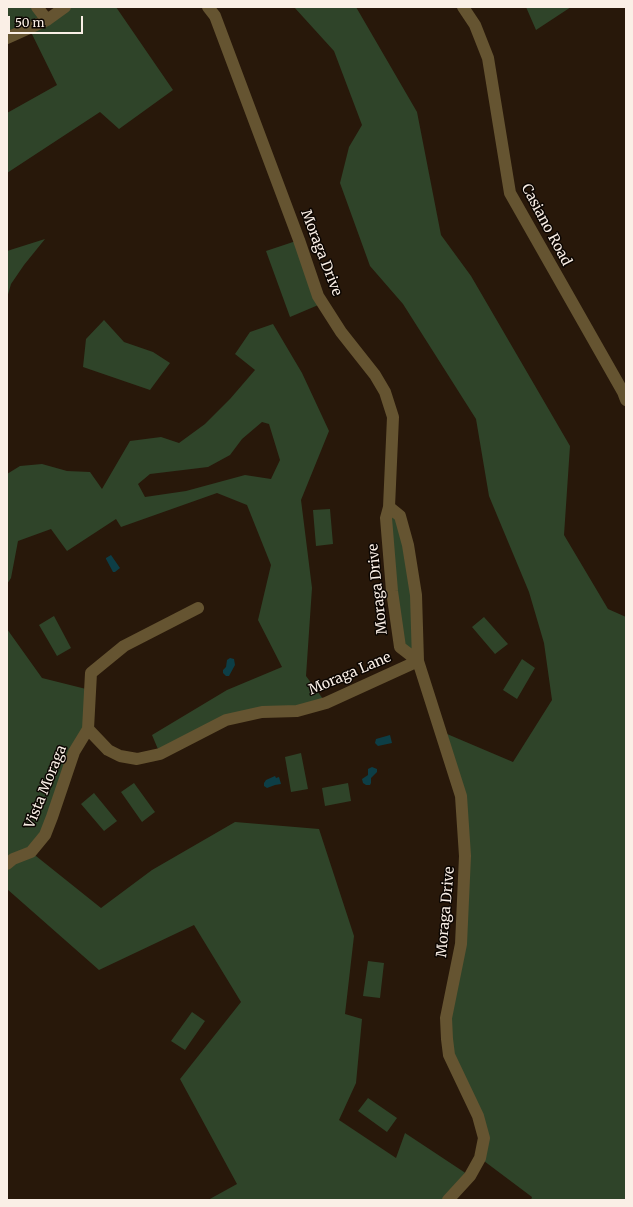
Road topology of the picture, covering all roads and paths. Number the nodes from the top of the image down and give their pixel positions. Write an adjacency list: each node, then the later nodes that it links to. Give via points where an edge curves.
1 (37, 7): 5 (street)
2 (65, 7): 5 (street)
3 (208, 7): 8 (street, Moraga Drive, via 215,16 300,240 318,296 341,332 376,375 385,392 393,417)
4 (463, 7): 7 (street, Casiano Road, via 475,25 488,58 510,192)
5 (47, 20): 6 (street)
6 (7, 38)
7 (626, 400)
8 (390, 506): 10 (street, Moraga Drive, via 400,516 408,545 416,595); 10 (street, Moraga Drive, via 386,518 400,647)
9 (198, 608): 11 (street, via 124,646 91,674)
10 (418, 660): 11 (street, Moraga Lane, via 326,703 297,711 262,712 226,720 152,756 137,759 120,756 108,750); 13 (street, Moraga Drive, via 461,796 465,856 461,944 446,1018 447,1039 449,1055 478,1116 484,1138 480,1158 470,1176)
11 (88, 729): 12 (street, Vista Moraga, via 74,752 45,835 31,852)
12 (7, 864)
13 (448, 1200)

